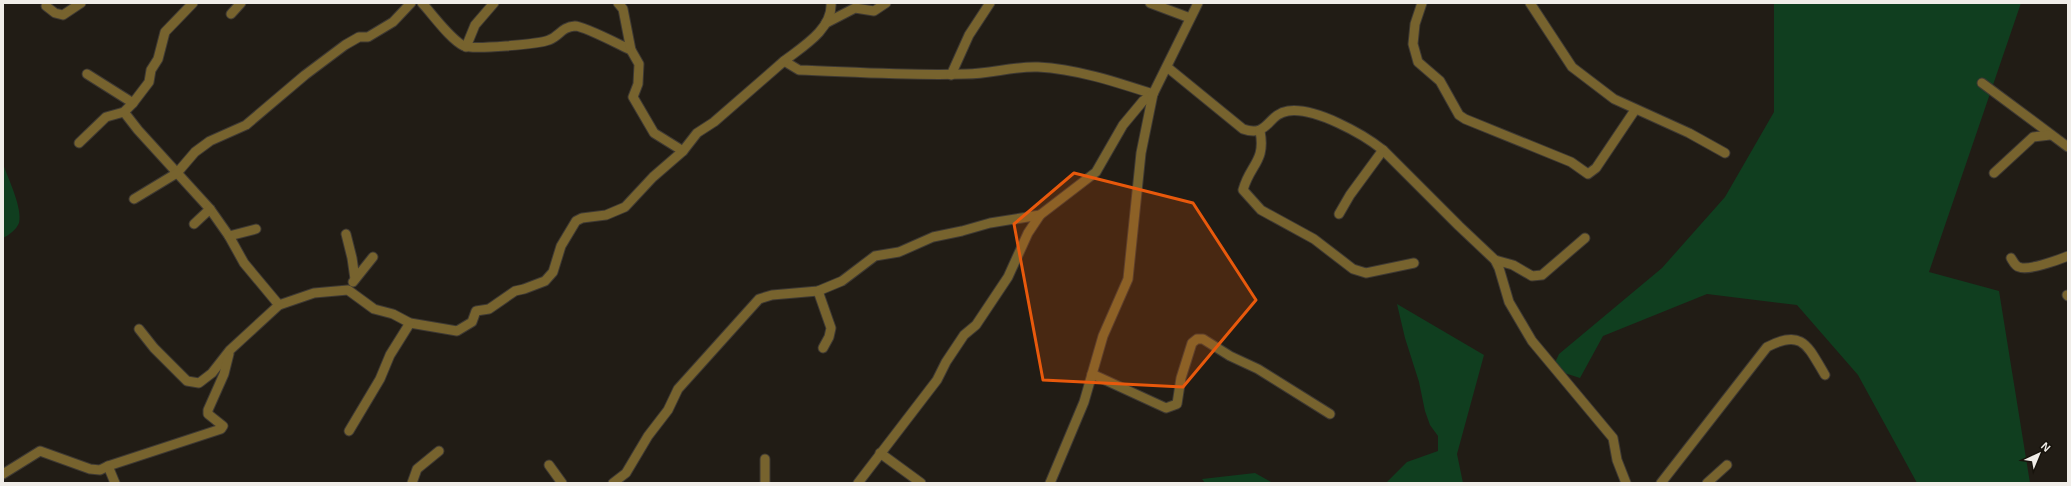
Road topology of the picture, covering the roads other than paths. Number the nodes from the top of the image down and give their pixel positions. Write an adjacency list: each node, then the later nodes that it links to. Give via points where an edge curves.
1 (81, 3): 15 (street, via 63,15)
2 (193, 3): 27 (street, via 165,32 149,82)
3 (241, 3): 16 (street)
4 (411, 3): 38 (street, via 393,22 368,37 359,37 345,45 246,125 210,141 195,152)
5 (422, 3): 19 (street, via 450,37)
6 (494, 3): 19 (street, via 475,24)
7 (618, 3): 20 (street, via 623,9)
8 (831, 3): 18 (street)
9 (886, 3): 18 (street, via 874,11 855,8)
10 (990, 3): 24 (street, via 969,36)
11 (1150, 3): 17 (street)
12 (1198, 3): 17 (street)
13 (1422, 3): 28 (street, via 1415,24 1413,44 1418,62 1440,81 1465,119 1571,162 1588,174 1596,168)
14 (1530, 3): 28 (street, via 1572,67 1614,99)
15 (46, 6)
16 (231, 14)
17 (1190, 18): 22 (street)
18 (826, 23): 21 (street, via 816,35)
19 (466, 47): 20 (street, via 498,47 550,40 562,29 576,26 588,29)
20 (631, 50): 35 (street, via 639,64 638,84 634,97 654,133)
21 (784, 61): 24 (street, via 799,70); 35 (street, via 714,122 697,133)
22 (1167, 67): 26 (street); 30 (street, via 1243,129)
23 (87, 74): 27 (street)
24 (951, 75): 26 (street, via 1040,67 1104,78)
25 (1982, 83): 31 (street)
26 (1153, 94): 42 (street, via 1143,101 1123,125 1096,172); 61 (street, via 1141,153 1128,279 1103,336)
27 (133, 103): 29 (street)
28 (1636, 110): 36 (street, via 1689,133)
29 (124, 112): 32 (street, via 106,117); 38 (street)
30 (1260, 131): 34 (street, via 1279,113 1305,112 1371,140); 52 (street, via 1263,144 1261,155 1243,190 1261,210 1314,239 1353,269 1366,273)
31 (2050, 135): 33 (street); 37 (street, via 2033,137)
32 (78, 142)
33 (2068, 147)
34 (1383, 150): 41 (street); 51 (street)
35 (682, 151): 57 (street, via 625,207 606,215 576,221 561,246 553,272 545,281 516,291 490,309 476,311 472,322 457,331)
36 (1725, 153)
37 (1994, 172)
38 (177, 174): 39 (street); 40 (street)
39 (134, 199)
40 (210, 209): 43 (street); 46 (street)
41 (1339, 214)
42 (1040, 215): 54 (street, via 990,222 933,237 899,252 875,256 842,281); 66 (street, via 1028,233 1000,290 976,325 964,335 937,380)
43 (194, 224)
44 (256, 229): 46 (street)
45 (346, 234): 53 (street)
46 (229, 236): 56 (street, via 244,263)
47 (1585, 238): 51 (street, via 1542,275 1532,276 1513,265)
48 (2068, 256): 50 (street, via 2022,268)
49 (373, 257): 53 (street)
50 (2011, 258)
51 (1495, 260): 80 (street, via 1508,302 1532,341 1613,438 1617,460)
52 (1414, 263)
53 (355, 279): 55 (street, via 352,284)
54 (818, 291): 59 (street, via 831,328); 72 (street, via 772,295 759,299 750,307 678,389 668,410)
55 (353, 293): 56 (street, via 345,289 314,293); 57 (street, via 374,309 393,314)
56 (279, 306): 60 (street)
57 (410, 323): 64 (street)
58 (139, 329): 60 (street, via 187,381 200,383 212,373)
59 (823, 348)
60 (230, 350): 70 (street, via 224,374 208,410 208,414 223,426 221,430)
61 (1092, 374): 63 (street, via 1166,408 1172,407 1177,404 1181,378 1192,343 1202,339 1230,356 1258,368); 79 (street, via 1084,402)
62 (1825, 375): 81 (street, via 1806,344 1800,340 1789,339 1767,347)
63 (1330, 414)
64 (349, 431)
65 (439, 451): 74 (street, via 417,469)
66 (880, 453): 77 (street); 78 (street)
67 (765, 459): 76 (street)
68 (549, 465): 75 (street)
69 (1727, 465): 82 (street)
70 (108, 466): 71 (street, via 100,470 90,469 40,452); 73 (street)
71 (3, 474)
72 (618, 481)
73 (115, 483)
74 (412, 483)
75 (562, 483)
76 (765, 483)
77 (858, 483)
78 (921, 483)
79 (1050, 483)
80 (1626, 483)
81 (1661, 483)
82 (1707, 483)

